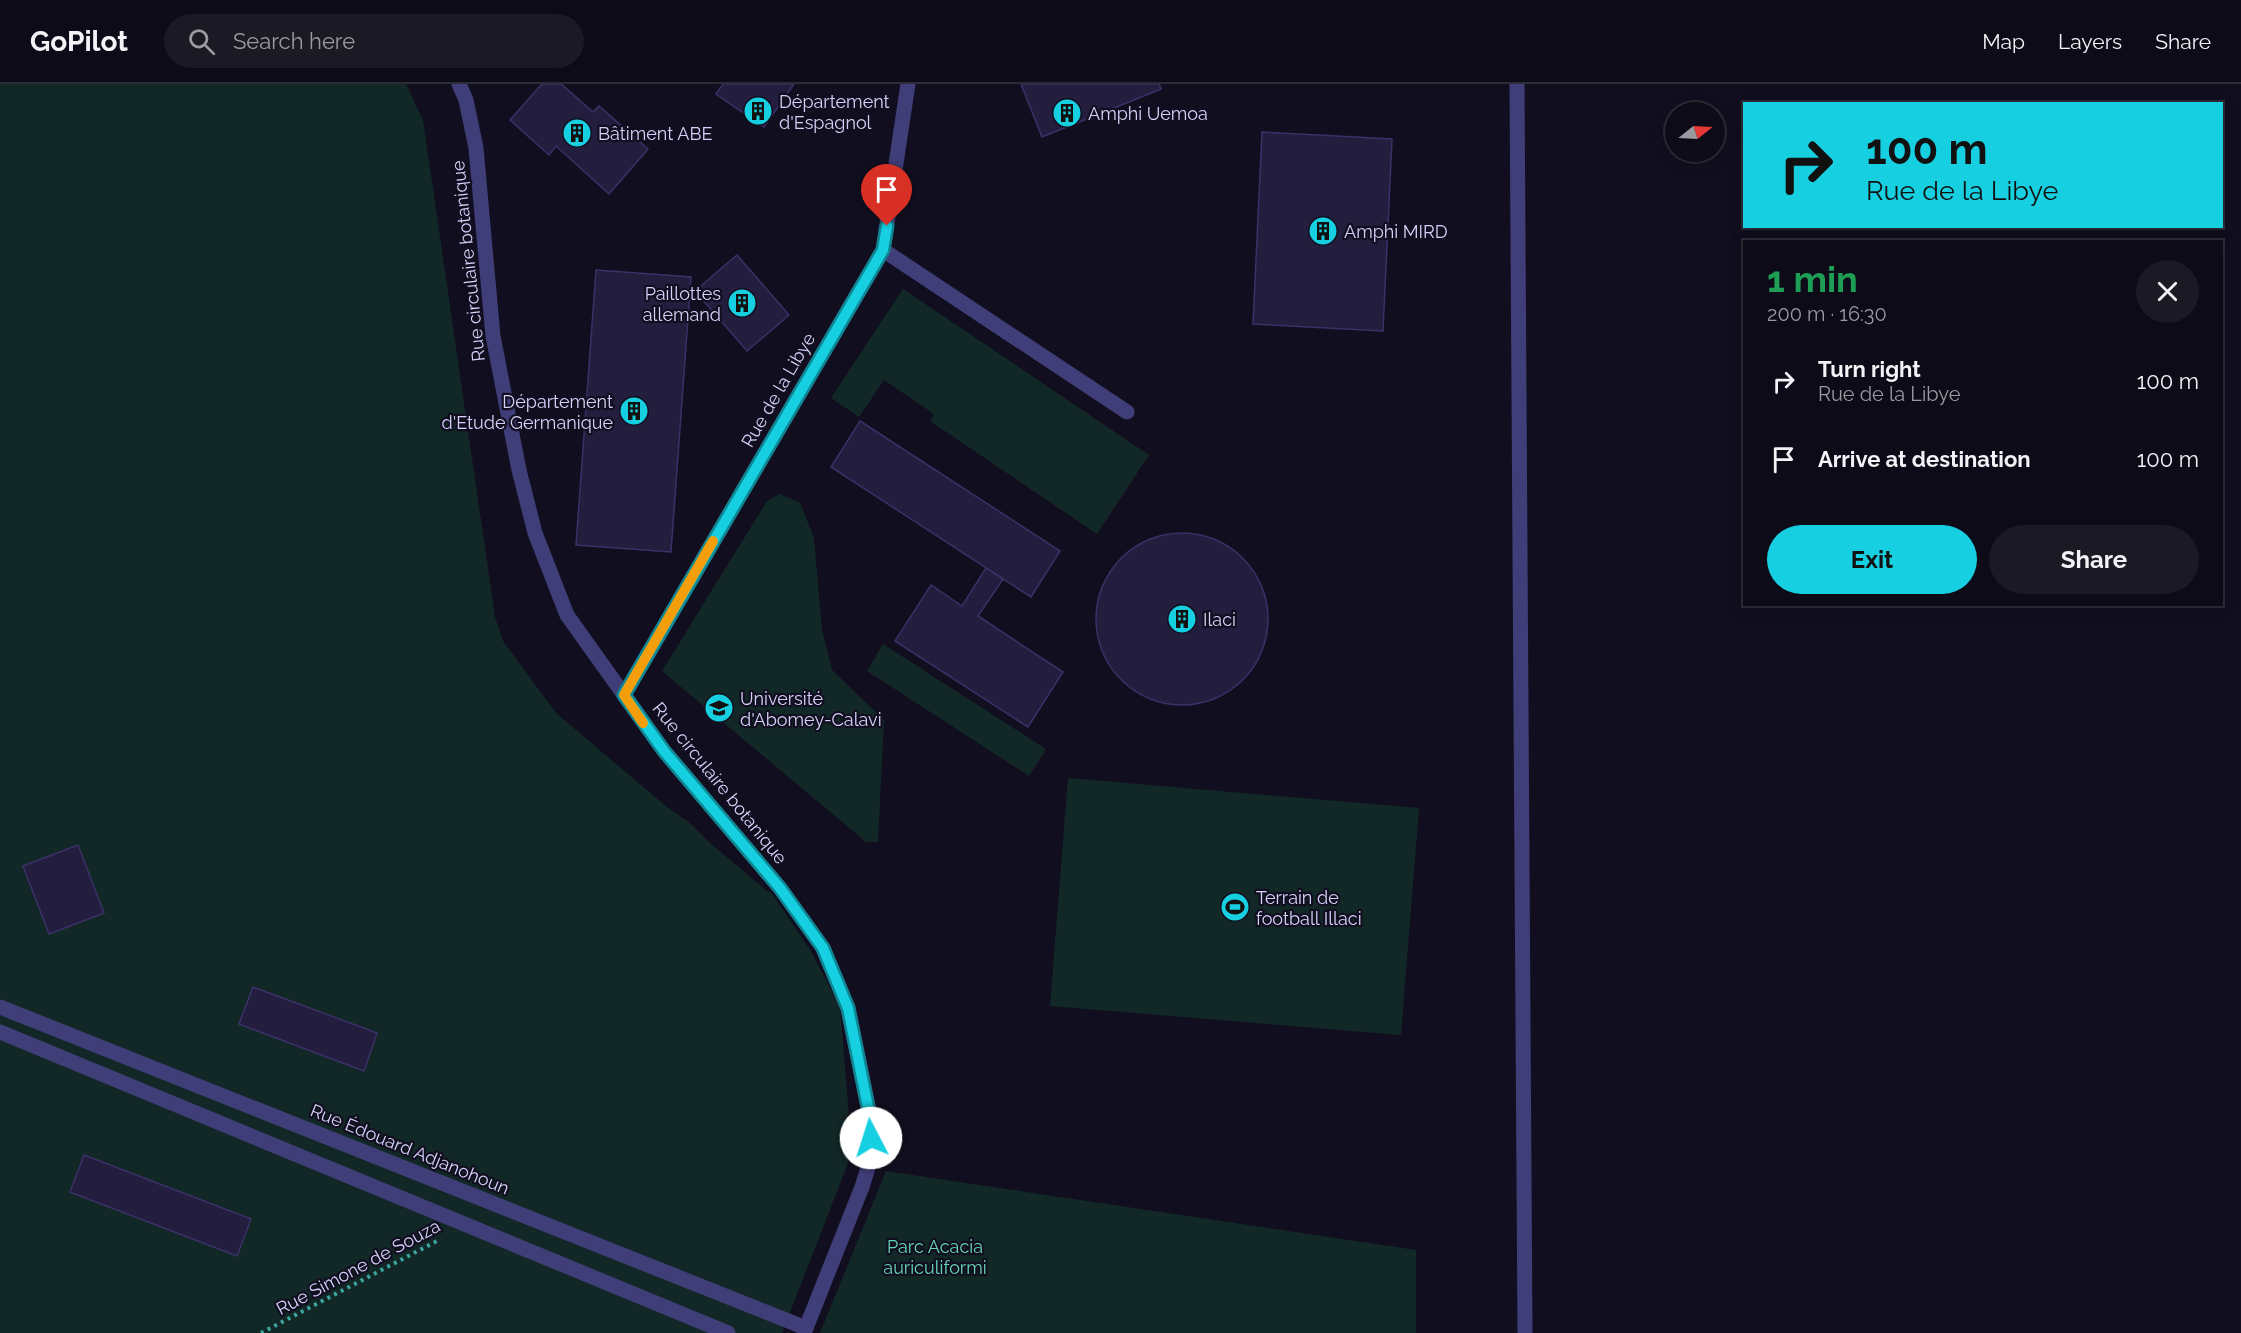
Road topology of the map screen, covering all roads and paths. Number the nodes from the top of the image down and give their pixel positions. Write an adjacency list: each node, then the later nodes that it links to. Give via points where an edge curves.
1 (459, 84): 6 (street, Rue circulaire botanique, via 476,148 493,336 535,533 567,615)
2 (908, 84): 4 (street, Rue de la Libye)
3 (1517, 84): 13 (street)
4 (883, 250): 5 (street); 6 (street, Rue de la Libye)
5 (1127, 412)
6 (624, 695): 10 (street, Rue circulaire botanique, via 664,751 780,888 823,948 848,1008 868,1107 872,1155)
7 (0, 1007): 10 (street, Rue Édouard Adjanohoun)
8 (0, 1032): 9 (street)
9 (467, 1225): 11 (path, Rue Simone de Souza); 12 (street)
10 (805, 1330)
11 (261, 1333)
12 (728, 1333)
13 (1525, 1333)

